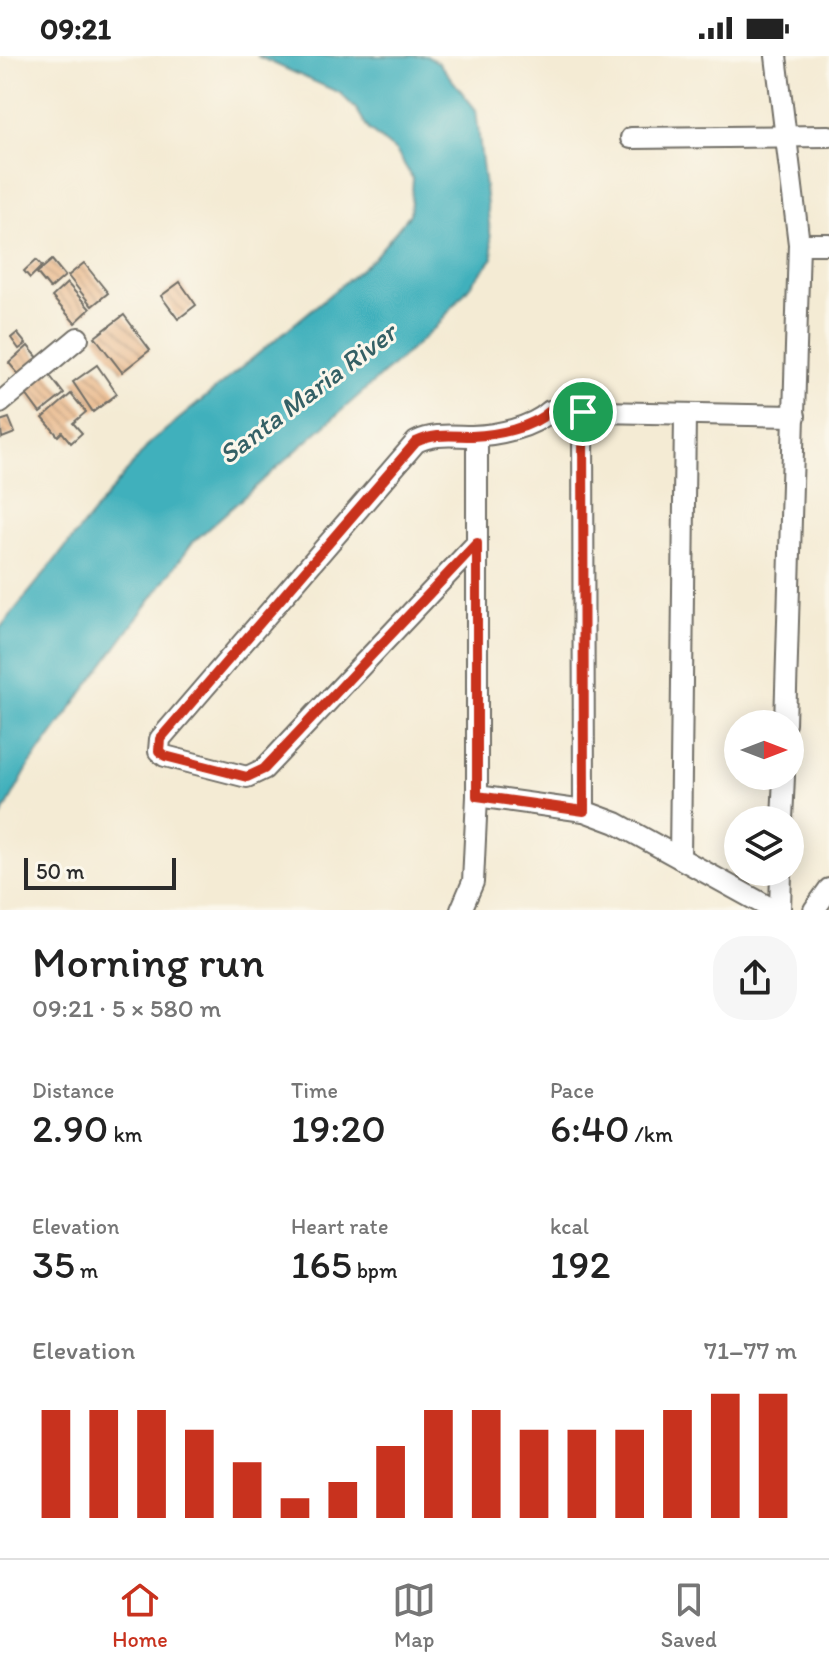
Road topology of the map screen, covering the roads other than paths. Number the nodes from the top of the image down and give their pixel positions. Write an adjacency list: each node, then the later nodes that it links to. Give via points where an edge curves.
1 (776, 56): 2 (street)
2 (785, 136): 3 (street); 4 (street); 5 (street)
3 (829, 136)
4 (631, 138)
5 (799, 244): 6 (street); 11 (street)
6 (829, 244)
7 (78, 338): 8 (street)
8 (0, 403)
9 (583, 412): 10 (street); 12 (street, via 550,411 537,422); 16 (street)
10 (685, 414): 11 (street); 17 (street)
11 (795, 416): 14 (street)
12 (477, 436): 13 (street); 13 (street, via 428,436 416,442 160,739 159,751 247,777 264,769)
13 (477, 543): 15 (street)
14 (785, 710)
15 (477, 796): 16 (street); 20 (street)
16 (584, 811): 17 (street)
17 (680, 858): 21 (street)
18 (780, 886): 21 (street)
19 (829, 889): 22 (street)
20 (469, 908)
21 (777, 910)
22 (814, 910)

